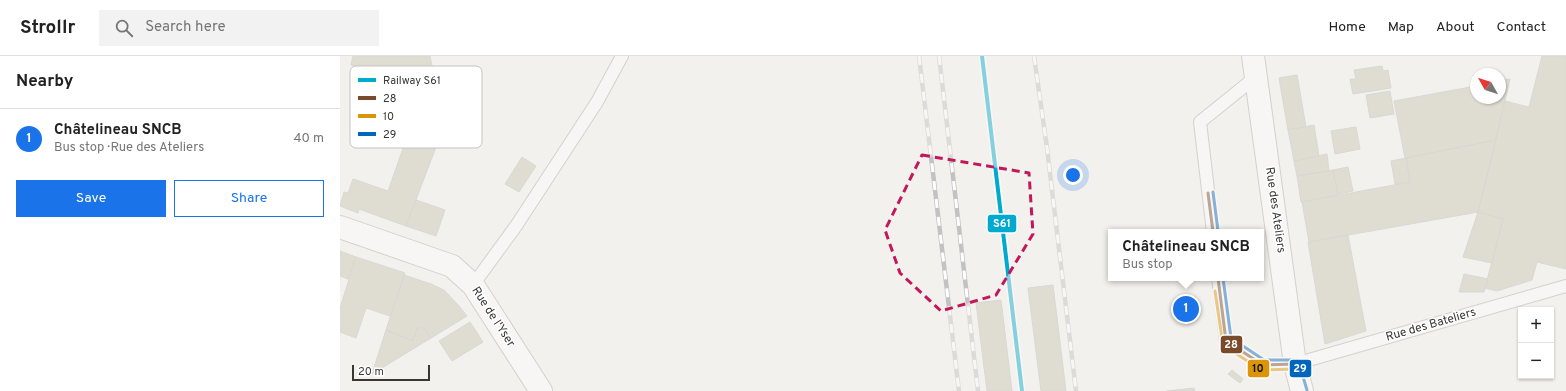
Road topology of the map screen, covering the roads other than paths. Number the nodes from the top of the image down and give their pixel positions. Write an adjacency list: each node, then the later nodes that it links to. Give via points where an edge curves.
1 (622, 56): 6 (lane, via 597,102 516,226)
2 (1255, 66): 4 (lane, via 1200,122); 8 (street, Rue des Ateliers)
3 (340, 227): 6 (street, Rue de l'Yser, via 452,266)
4 (1213, 229)
5 (1218, 281): 8 (lane, Rue des Bateliers, via 1226,341 1263,365)
6 (473, 285): 9 (street, Rue de l'Yser)
7 (1566, 286): 8 (lane, Rue des Bateliers)
8 (1295, 364): 10 (street, Rue des Ateliers)
9 (541, 391)
10 (1302, 391)

